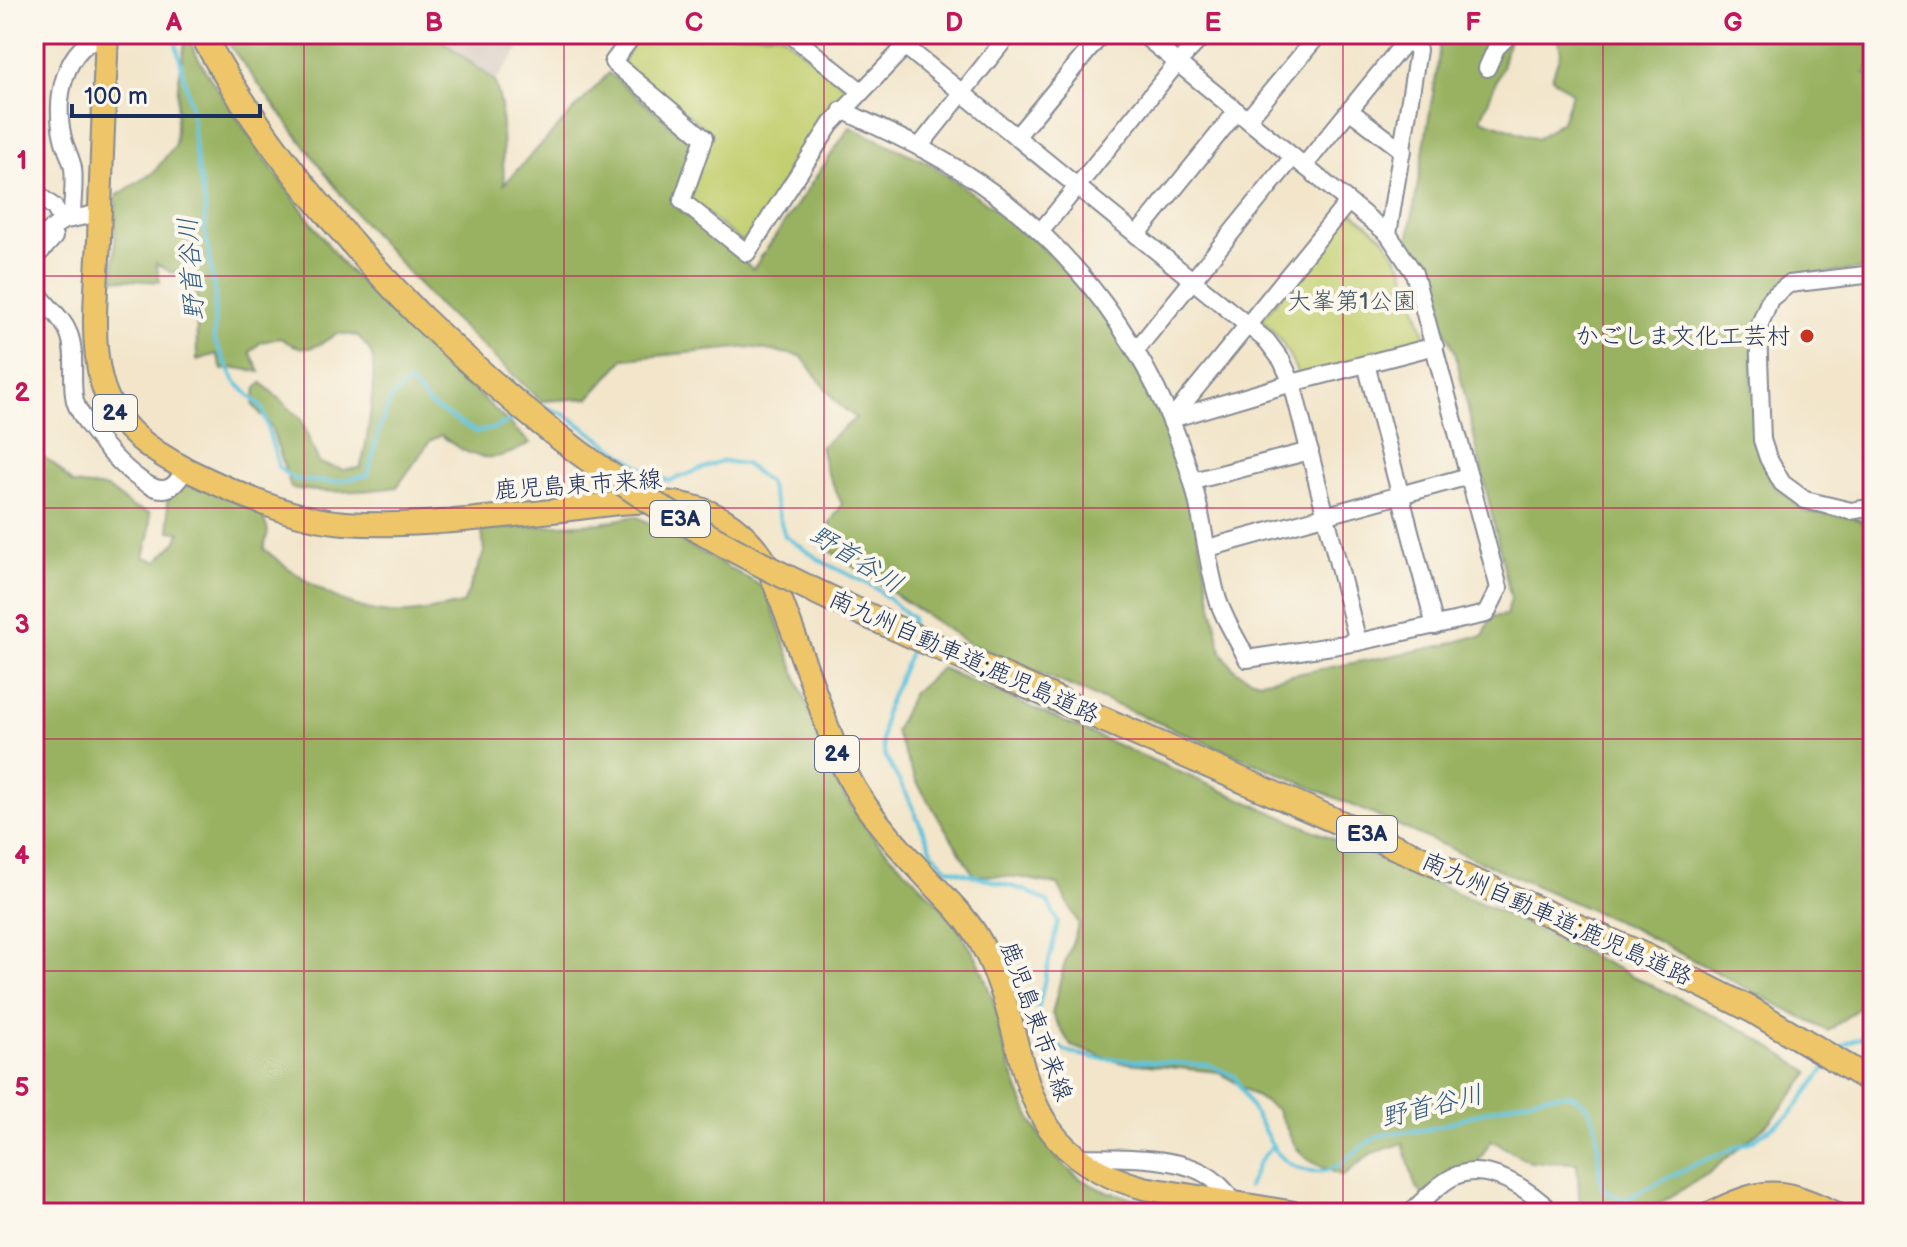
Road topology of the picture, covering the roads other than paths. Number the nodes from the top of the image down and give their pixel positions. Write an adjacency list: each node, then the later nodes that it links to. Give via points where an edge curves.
1 (107, 34): 30 (main road, 鹿児島東市来線 / 24); 31 (street, via 82,50 62,84 63,139 73,167)
2 (202, 34): 56 (highway, 南九州自動車道;鹿児島道路 / E3A, bridge, via 291,171 419,315 512,401 649,500 846,607 1645,956 1752,1010)
3 (634, 34): 20 (street, via 613,62 704,138 682,201 747,253)
4 (790, 34): 18 (street)
5 (890, 34): 14 (street)
6 (1009, 34): 19 (street)
7 (1102, 34): 23 (street)
8 (1142, 34): 15 (street)
9 (1172, 34): 15 (street)
10 (1205, 34): 16 (street)
11 (1319, 34): 22 (street)
12 (1510, 34): 17 (street)
13 (1405, 36): 21 (street); 25 (street, via 1418,50)
14 (912, 41): 18 (street); 19 (street)
15 (1159, 48): 16 (street)
16 (1178, 62): 22 (street); 27 (street)
17 (1487, 68)
18 (861, 91): 20 (street)
19 (962, 91): 23 (street); 24 (street)
20 (842, 110): 24 (street)
21 (1349, 110): 25 (street); 26 (street)
22 (1242, 115): 26 (street); 34 (street)
23 (1017, 136): 27 (street)
24 (919, 147): 32 (street, via 963,172)
25 (1403, 151): 33 (street)
26 (1298, 161): 29 (street); 38 (street)
27 (1077, 186): 32 (street); 34 (street)
28 (34, 192): 31 (street, via 54,207)
29 (1348, 202): 33 (street); 40 (street)
30 (100, 213): 31 (street); 47 (main road, 鹿児島東市来線 / 24, via 96,318 101,379 121,423)
31 (62, 222): 35 (street); 36 (street)
32 (1041, 231): 42 (street, via 1072,262)
33 (1388, 234): 41 (street, via 1414,273)
34 (1137, 235): 38 (street)
35 (34, 242)
36 (34, 259)
37 (1873, 274): 51 (street, via 1789,284 1770,299 1758,329 1762,440 1782,483 1805,500 1851,511)
38 (1193, 279): 40 (street); 42 (street)
39 (34, 285): 47 (street, via 66,325 75,399 82,420 101,444 162,490 174,485)
40 (1250, 325): 44 (street, via 1282,361); 45 (street)
41 (1435, 346): 43 (street); 48 (street)
42 (1136, 350): 45 (street)
43 (1366, 364): 44 (street); 50 (street)
44 (1292, 383): 45 (street); 46 (street)
45 (1171, 419): 49 (street)
46 (1310, 451): 49 (street); 52 (street)
47 (186, 469): 57 (main road, 鹿児島東市来線 / 24, via 289,512 345,523 477,519 648,502 701,509 724,520 757,548 768,566 845,772 880,826 979,940 999,984 1041,1118 1075,1157 1105,1176)
48 (1469, 476): 50 (street); 54 (street, via 1499,588 1486,614)
49 (1193, 481): 53 (street)
50 (1400, 495): 52 (street); 54 (street)
51 (1873, 507)
52 (1325, 515): 53 (street); 55 (street)
53 (1208, 548): 55 (street, via 1216,596 1247,659)
54 (1435, 626): 55 (street)
55 (1358, 642)
56 (1873, 1082)
57 (1239, 1209): 58 (main road, 鹿児島東市来線 / 24)
58 (1295, 1213)
59 (1410, 1213): 60 (street, via 1443,1183 1471,1172 1512,1183)
60 (1553, 1213)
61 (1711, 1213): 62 (main road, via 1768,1192)
62 (1835, 1213)

